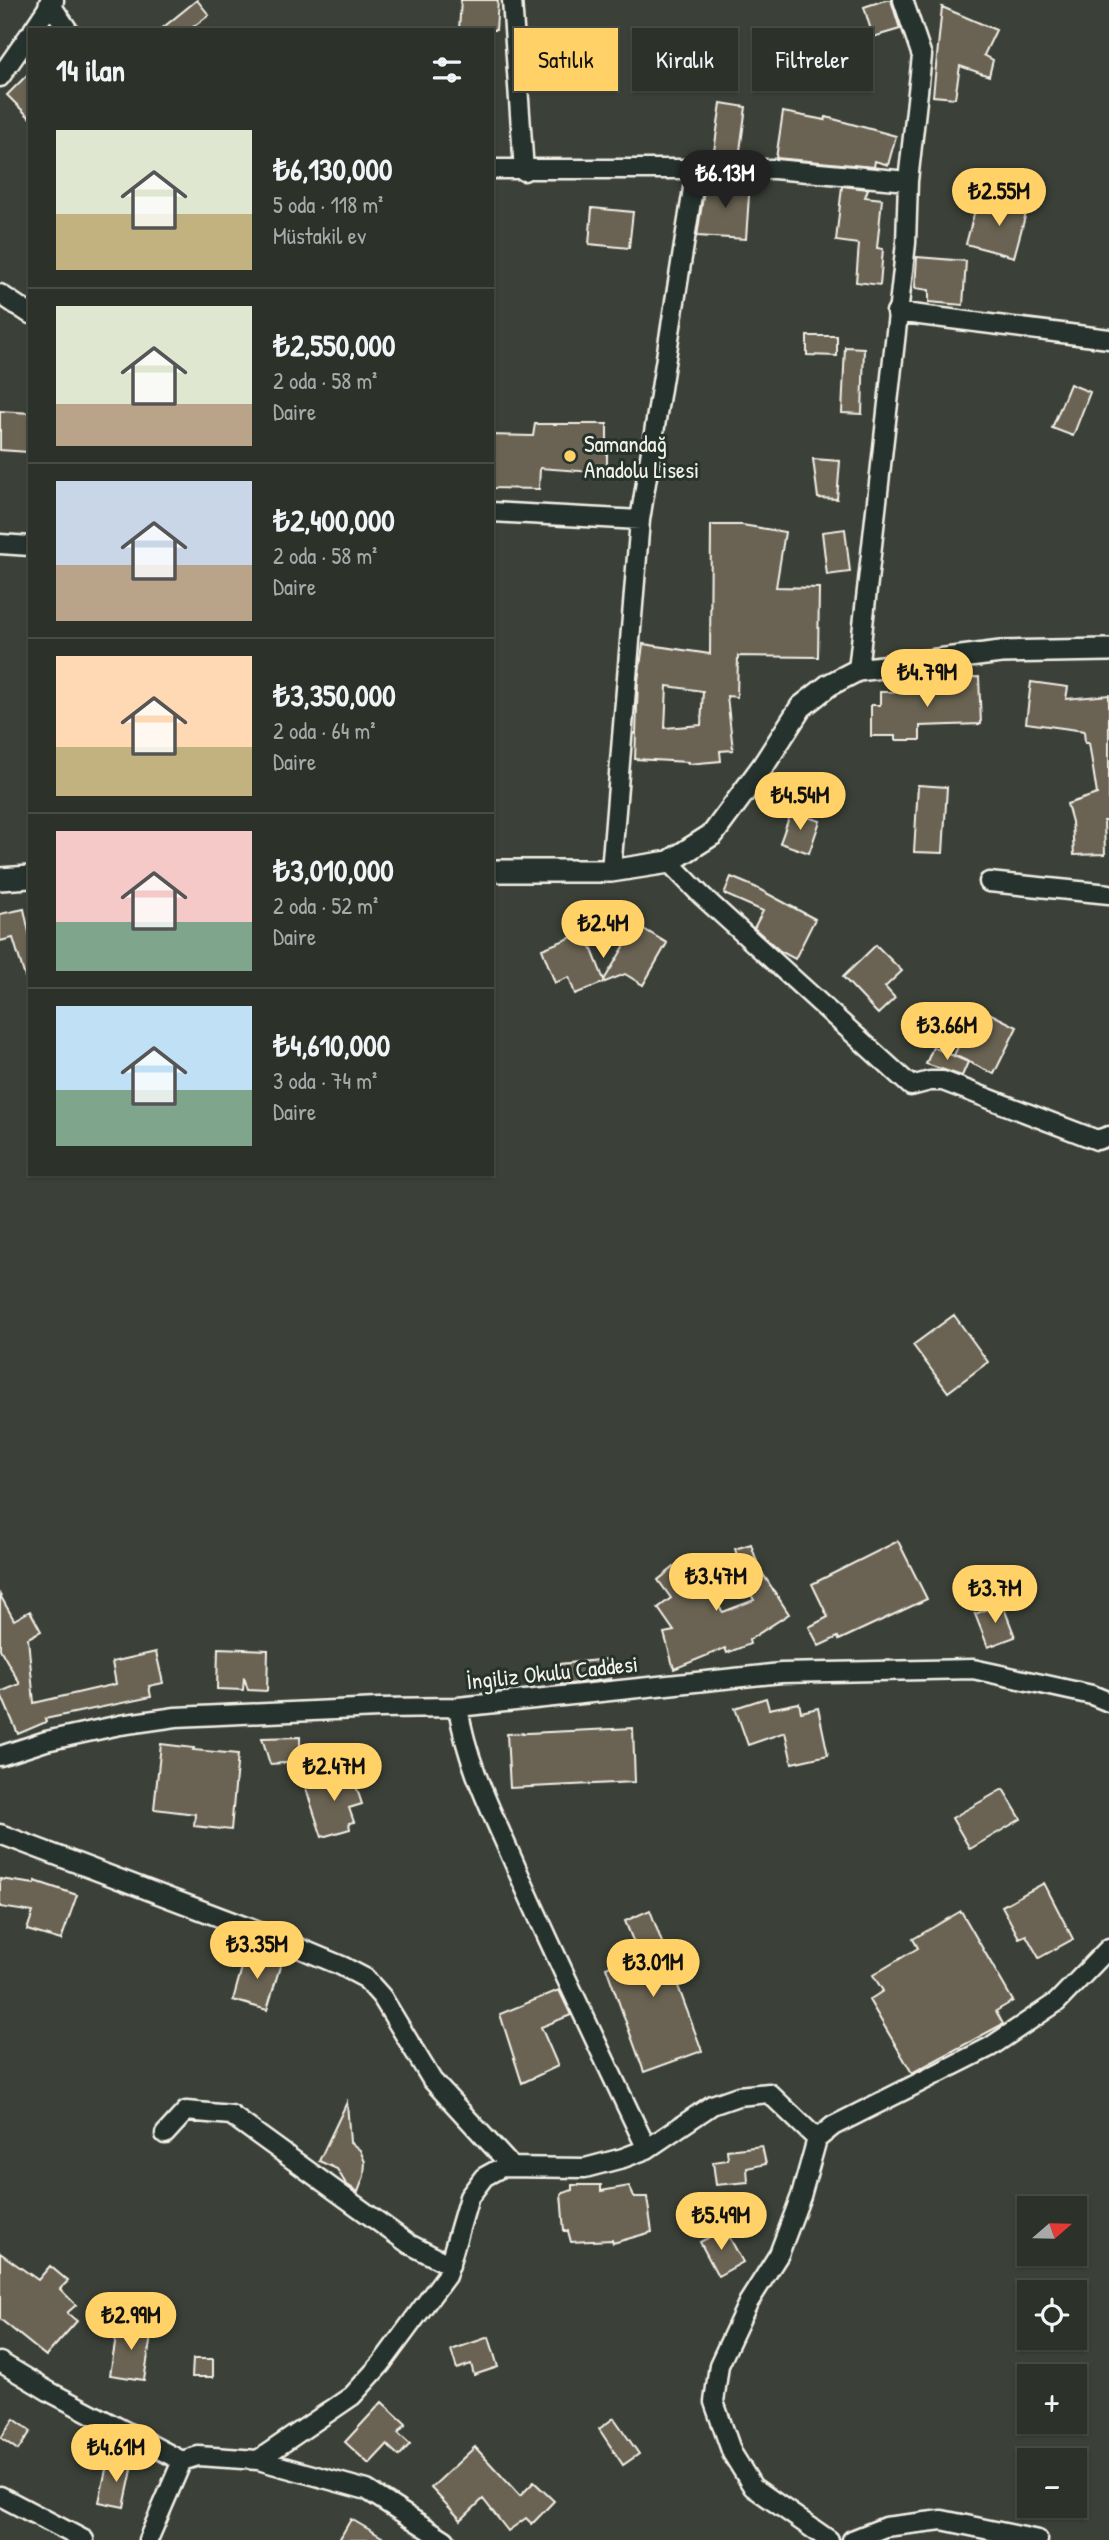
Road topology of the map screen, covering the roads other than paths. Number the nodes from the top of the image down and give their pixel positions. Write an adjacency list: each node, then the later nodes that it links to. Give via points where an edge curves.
1 (52, 0): 4 (street); 5 (street)
2 (512, 0): 10 (street)
3 (903, 0): 11 (street, via 922,56)
4 (34, 28)
5 (67, 28)
6 (28, 36): 7 (street)
7 (0, 77)
8 (494, 169): 10 (street)
9 (696, 170): 10 (street); 11 (street, via 774,169); 17 (street)
10 (524, 171)
11 (908, 181): 13 (street)
12 (0, 294): 14 (street)
13 (897, 312): 15 (street); 21 (street)
14 (28, 313)
15 (1109, 339)
16 (494, 512): 17 (street)
17 (640, 520): 23 (street)
18 (0, 544): 19 (street)
19 (28, 546)
20 (1109, 650): 21 (street, via 1000,652)
21 (858, 670): 22 (street, via 802,707 713,834)
22 (669, 862): 23 (street); 29 (street, via 911,1086 943,1081 1097,1140)
23 (611, 870): 24 (street)
24 (494, 871)
25 (28, 877): 26 (street)
26 (0, 878)
27 (989, 882): 28 (street)
28 (1109, 894)
29 (1109, 1136)
30 (1109, 1702): 31 (street, İngiliz Okulu Caddesi, via 972,1669 781,1673)
31 (458, 1707): 32 (street, İngiliz Okulu Caddesi, via 176,1717 46,1741); 37 (street, via 476,1776 556,1959)
32 (0, 1756)
33 (0, 1834): 38 (street, via 275,1938 365,1978 382,1997 432,2080)
34 (1109, 1948): 36 (street, via 1057,2002 990,2047 833,2126)
35 (165, 2134): 39 (street, via 186,2112 231,2115 409,2244)
36 (817, 2139): 37 (street, via 769,2093 712,2105); 47 (street, via 779,2254 748,2302 719,2365 714,2402 732,2452 753,2487)
37 (647, 2149): 38 (street, via 585,2168)
38 (512, 2167): 39 (street, via 484,2177 469,2197)
39 (450, 2265): 41 (street, via 421,2312 352,2396)
40 (0, 2362): 42 (street)
41 (258, 2460): 42 (street, via 198,2456); 46 (street, via 367,2490)
42 (182, 2461): 45 (street)
43 (0, 2496): 44 (street)
44 (85, 2540)
45 (148, 2540)
46 (445, 2540)
47 (829, 2540)
48 (852, 2540): 49 (street, via 886,2527 942,2520)
49 (1038, 2540)

